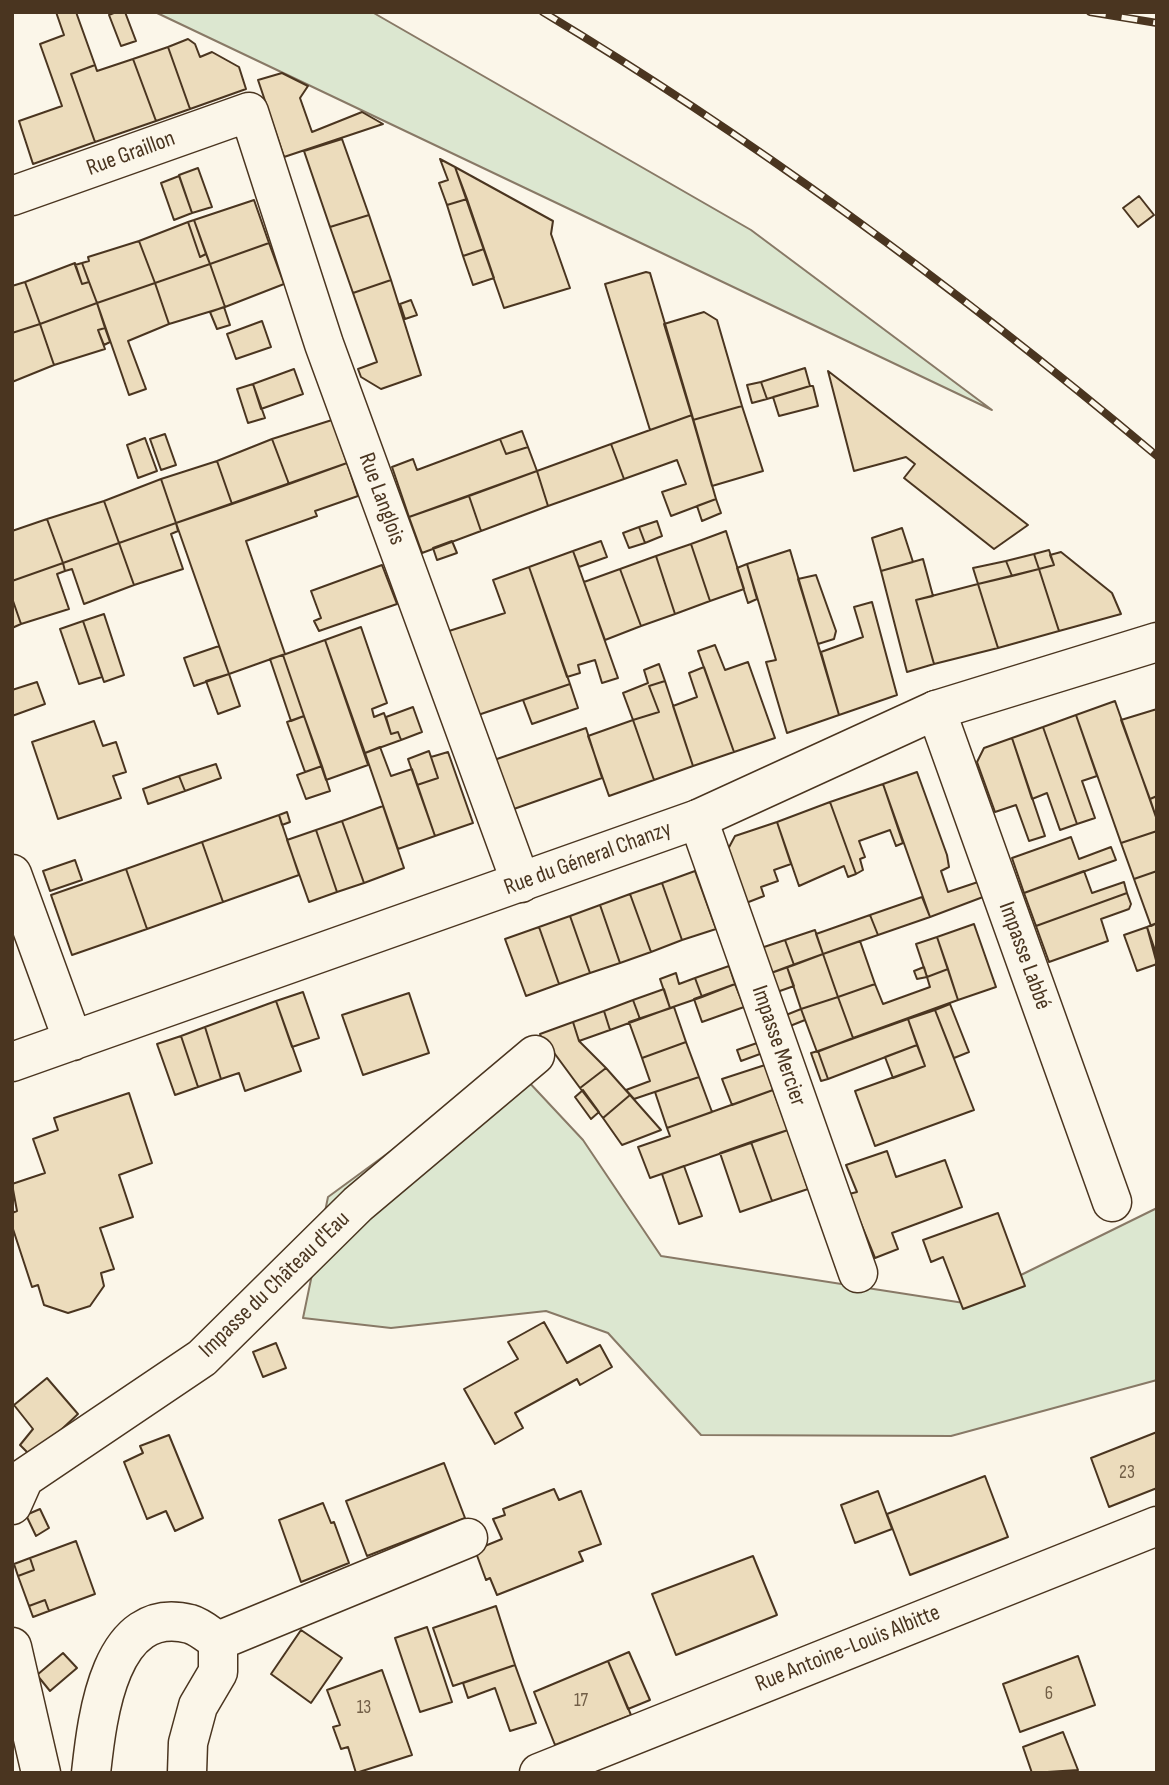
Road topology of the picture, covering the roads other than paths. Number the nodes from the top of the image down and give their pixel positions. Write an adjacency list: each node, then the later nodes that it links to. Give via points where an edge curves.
1 (249, 112): 2 (street, Rue Graillon); 7 (street, Rue Langlois, via 324,345)
2 (12, 196)
3 (1157, 642): 4 (street, Rue du Géneral Chanzy)
4 (936, 710): 5 (street, Rue du Géneral Chanzy); 11 (street, Impasse Labbé)
5 (698, 819): 7 (street, Rue du Géneral Chanzy); 12 (street, Impasse Mercier)
6 (12, 874): 8 (street)
7 (521, 883): 8 (street, Rue du Géneral Chanzy)
8 (73, 1041): 10 (street, Rue du Géneral Chanzy)
9 (535, 1055): 13 (street, Impasse du Château d'Eau, via 358,1204 202,1358 24,1478)
10 (12, 1062)
11 (1112, 1202)
12 (858, 1273)
13 (12, 1505)
14 (1157, 1526): 21 (street, Rue Antoine-Louis Albitte)
15 (468, 1538): 16 (street)
16 (218, 1641): 19 (street, via 192,1624 165,1621 138,1633 115,1660 97,1718); 20 (street, via 218,1672 198,1706 188,1743)
17 (12, 1647): 18 (street)
18 (41, 1773)
19 (91, 1773)
20 (187, 1773)
21 (539, 1773)

